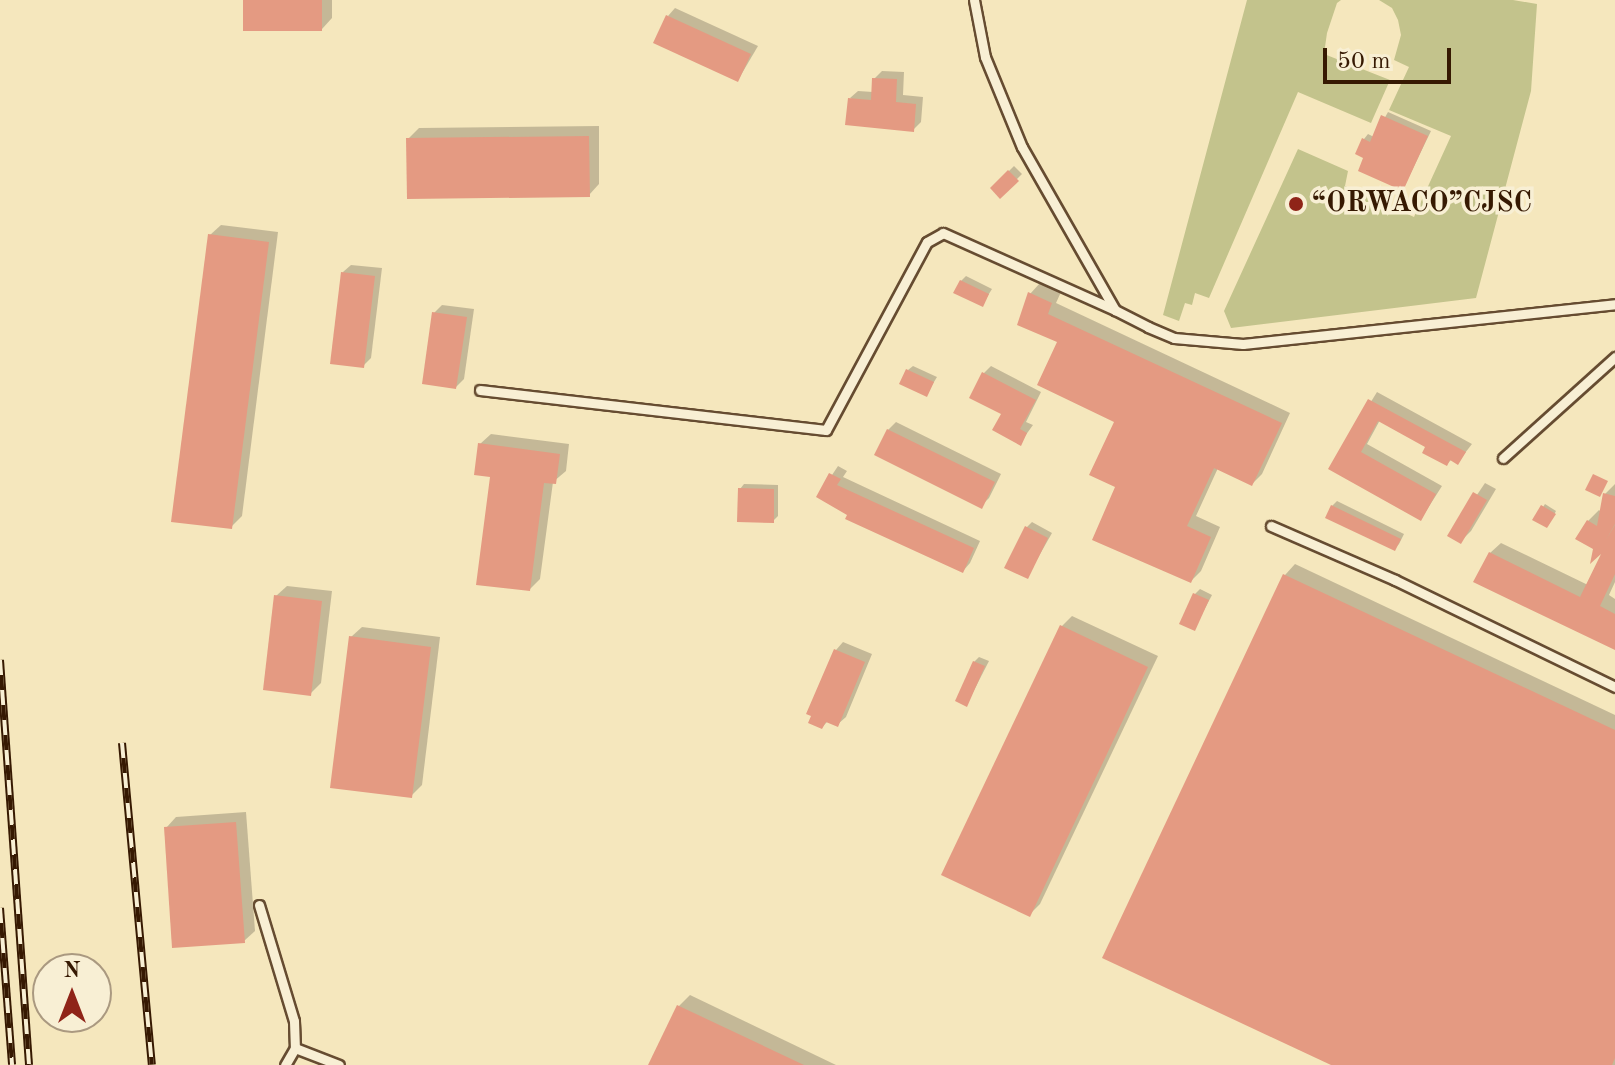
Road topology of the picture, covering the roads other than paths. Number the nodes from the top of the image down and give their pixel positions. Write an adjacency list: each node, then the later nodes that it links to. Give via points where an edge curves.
1 (974, 0): 3 (lane, via 985,57 1022,147)
2 (1615, 304): 3 (lane, via 1243,344 1174,338)
3 (1115, 310): 5 (lane, via 943,233 927,242 826,430)
4 (1615, 357): 6 (lane)
5 (480, 390)
6 (1503, 458)
7 (1271, 526): 8 (lane)
8 (1615, 687)
9 (259, 905): 10 (lane, via 294,1021)
10 (295, 1048): 11 (lane); 12 (lane)
11 (285, 1065)
12 (339, 1065)

